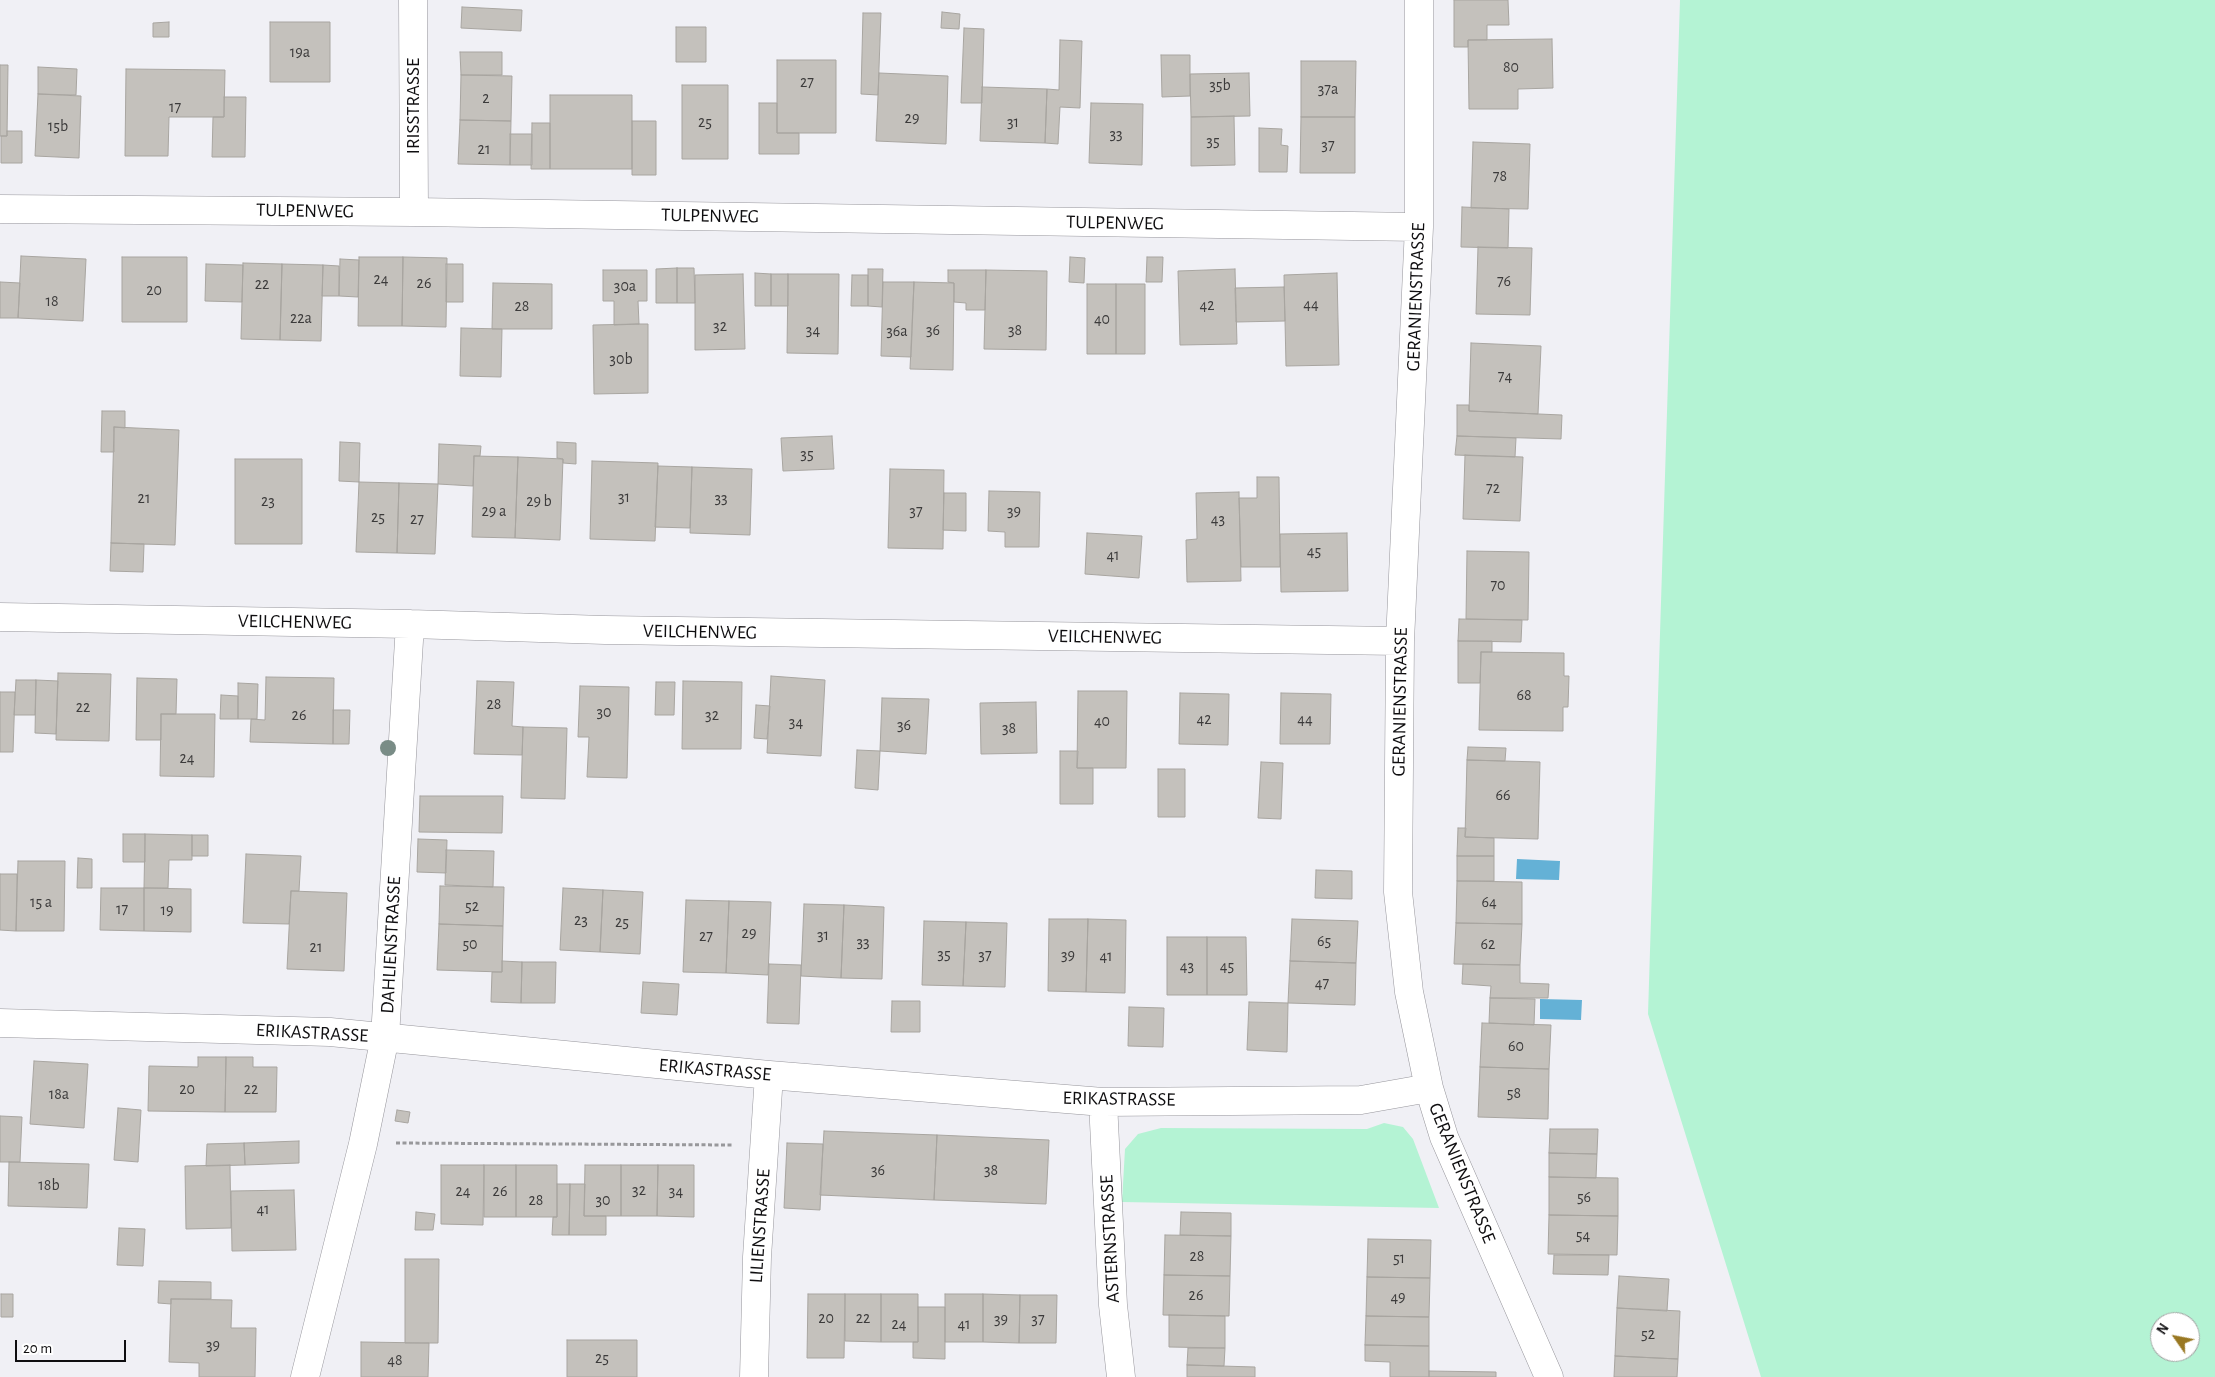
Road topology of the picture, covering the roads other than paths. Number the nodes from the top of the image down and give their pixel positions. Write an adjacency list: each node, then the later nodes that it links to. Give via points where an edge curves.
1 (413, 0): 4 (street, IRISSTRASSE)
2 (1419, 0): 5 (street, GERANIENSTRASSE)
3 (0, 209): 4 (street, TULPENWEG)
4 (414, 212): 5 (street, TULPENWEG)
5 (1419, 227): 8 (street, GERANIENSTRASSE)
6 (0, 616): 7 (street, VEILCHENWEG)
7 (410, 624): 8 (street, VEILCHENWEG, via 605,630); 10 (street, DAHLIENSTRASSE)
8 (1400, 641): 12 (street, GERANIENSTRASSE, via 1398,892 1409,992)
9 (0, 1024): 10 (street, ERIKASTRASSE, via 330,1032)
10 (385, 1037): 11 (street, ERIKASTRASSE); 14 (street, DAHLIENSTRASSE, via 363,1144)
11 (769, 1075): 13 (street, ERIKASTRASSE); 15 (street, LILIENSTRASSE, via 757,1257)
12 (1429, 1088): 13 (street, ERIKASTRASSE, via 1362,1100); 17 (street, GERANIENSTRASSE, via 1444,1138)
13 (1103, 1102): 16 (street, ASTERNSTRASSE, via 1113,1305)
14 (305, 1377)
15 (754, 1377)
16 (1121, 1377)
17 (1549, 1377)

